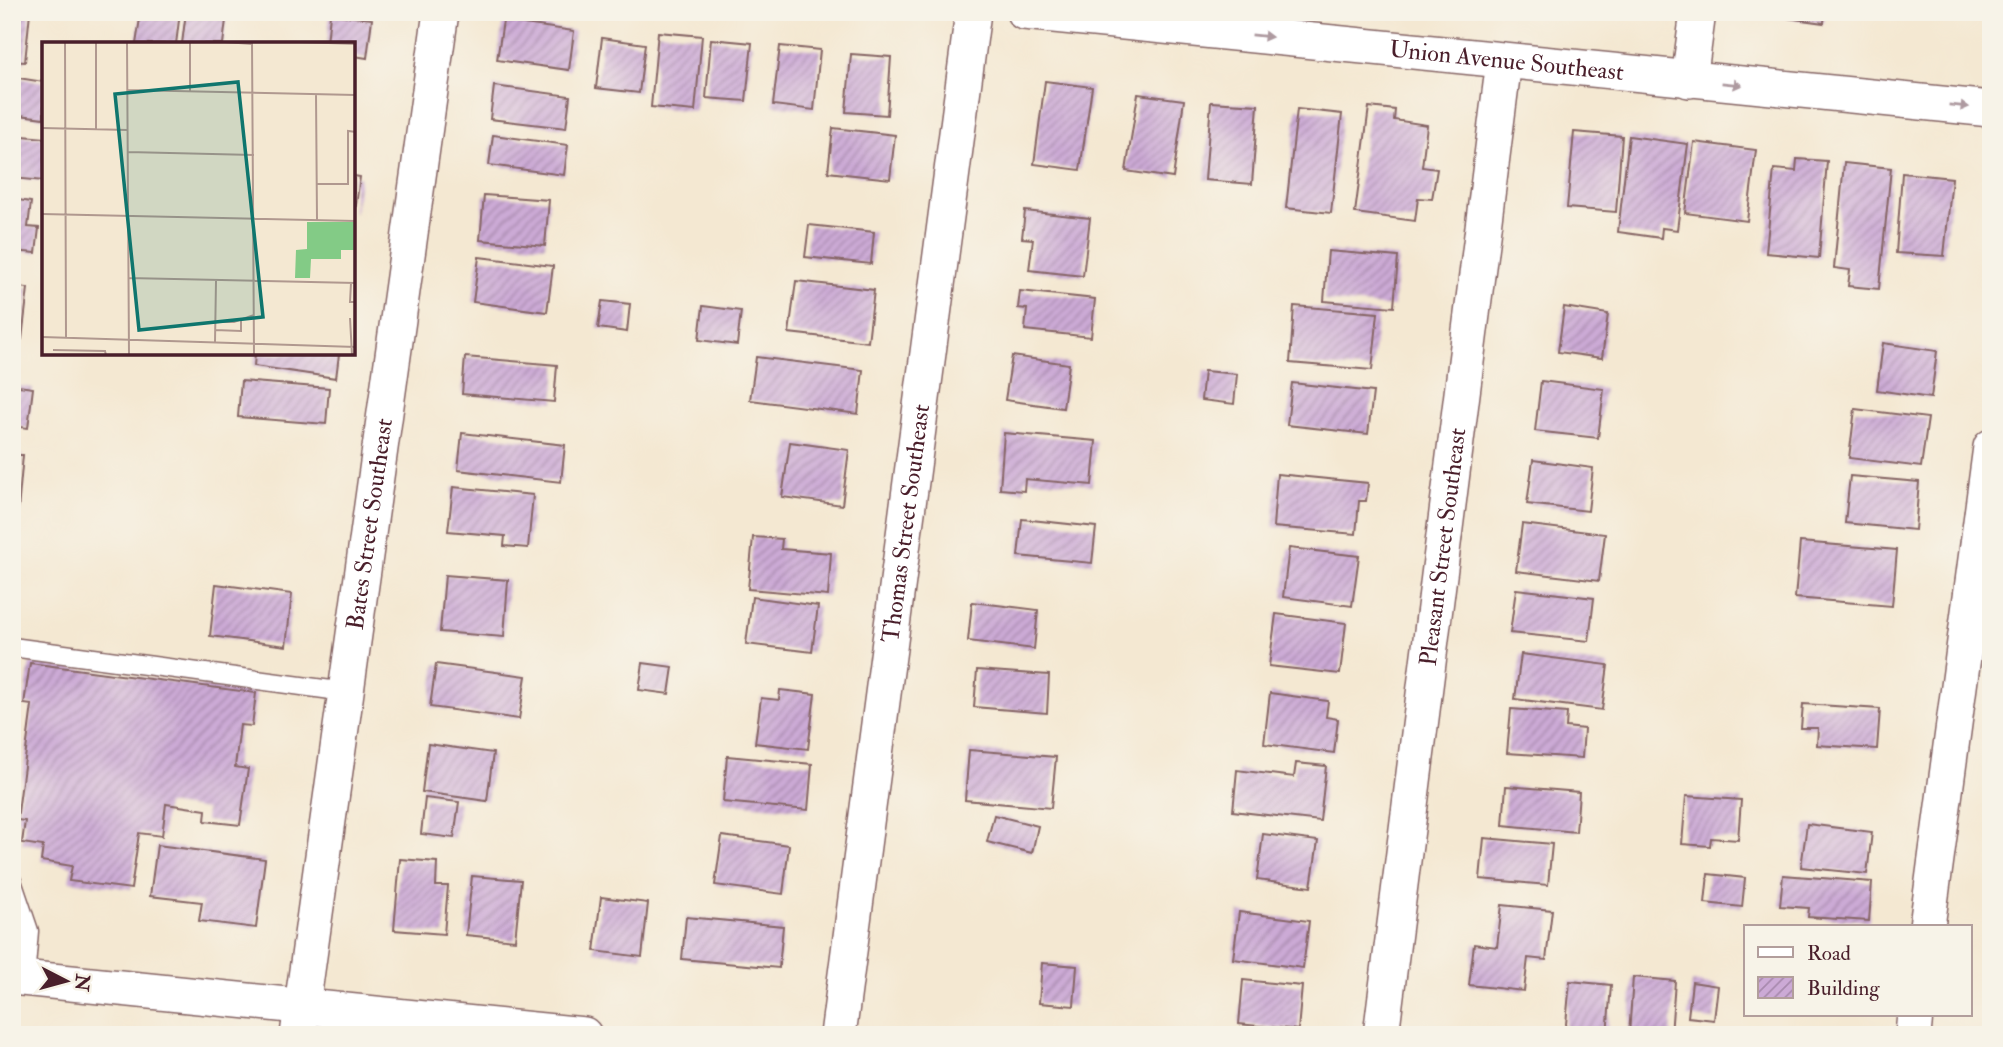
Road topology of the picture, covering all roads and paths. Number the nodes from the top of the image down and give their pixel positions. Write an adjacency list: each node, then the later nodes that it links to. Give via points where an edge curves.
1 (441, 12): 11 (street, Bates Street Southeast)
2 (973, 12): 18 (street, Thomas Street Southeast)
3 (1024, 12): 5 (street, Union Avenue Southeast, one-way to 5)
4 (1698, 12): 6 (street)
5 (1504, 61): 6 (street, Union Avenue Southeast); 19 (street, Pleasant Street Southeast)
6 (1689, 80): 7 (street, Union Avenue Southeast, one-way to 7)
7 (1991, 109)
8 (1991, 447): 9 (street)
9 (1979, 641): 13 (street)
10 (12, 647): 11 (lane)
11 (346, 692): 16 (street, Bates Street Southeast)
12 (12, 881): 14 (lane, via 29,931)
13 (1927, 925)
14 (19, 978): 16 (street)
15 (1915, 1016): 20 (street)
16 (300, 1020): 17 (street)
17 (584, 1035)
18 (838, 1035)
19 (1381, 1035)
20 (1913, 1035)

